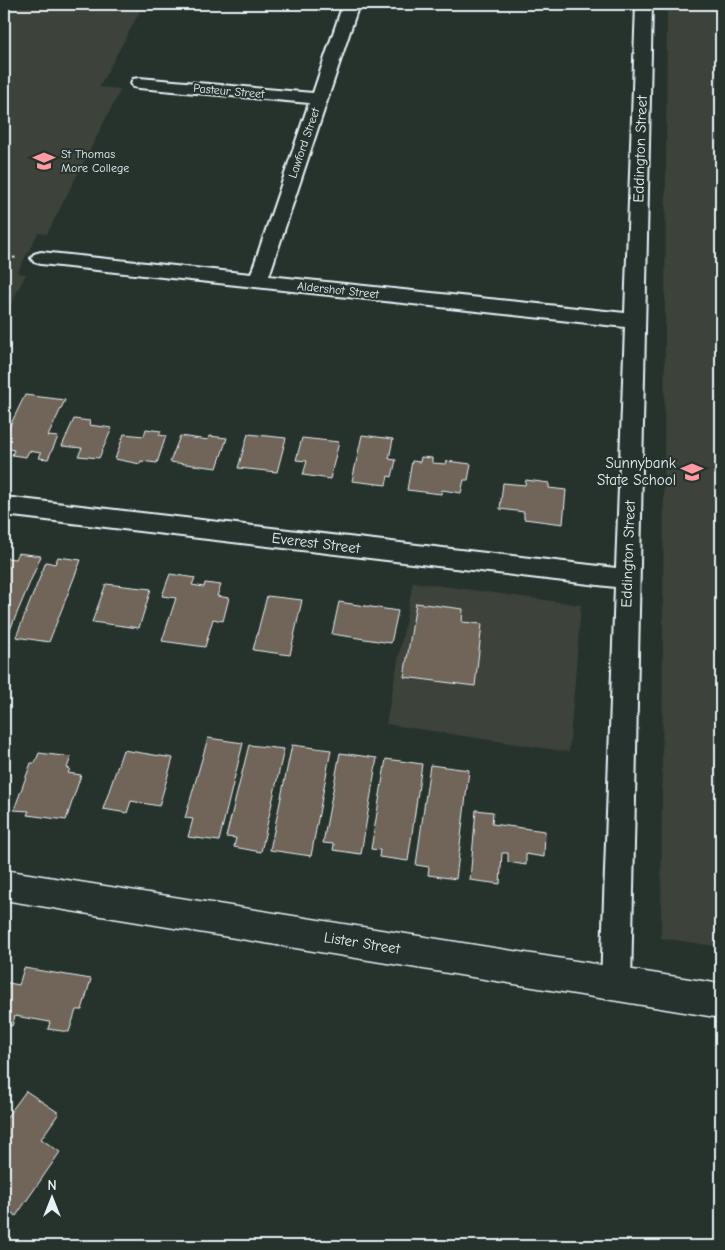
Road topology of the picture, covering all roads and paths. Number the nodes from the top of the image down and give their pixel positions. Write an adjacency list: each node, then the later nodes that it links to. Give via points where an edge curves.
1 (351, 4): 4 (street, Lawford Street)
2 (644, 4): 7 (street, Eddington Street)
3 (139, 83): 4 (street, Pasteur Street)
4 (319, 99): 6 (street, Lawford Street)
5 (41, 258): 6 (street, Aldershot Street)
6 (258, 281): 7 (street, Aldershot Street)
7 (635, 321): 9 (street, Eddington Street)
8 (4, 506): 9 (street, Everest Street)
9 (627, 579): 11 (street, Eddington Street)
10 (4, 885): 11 (street, Lister Street)
11 (616, 984): 12 (street, Lister Street)
12 (721, 1001)

